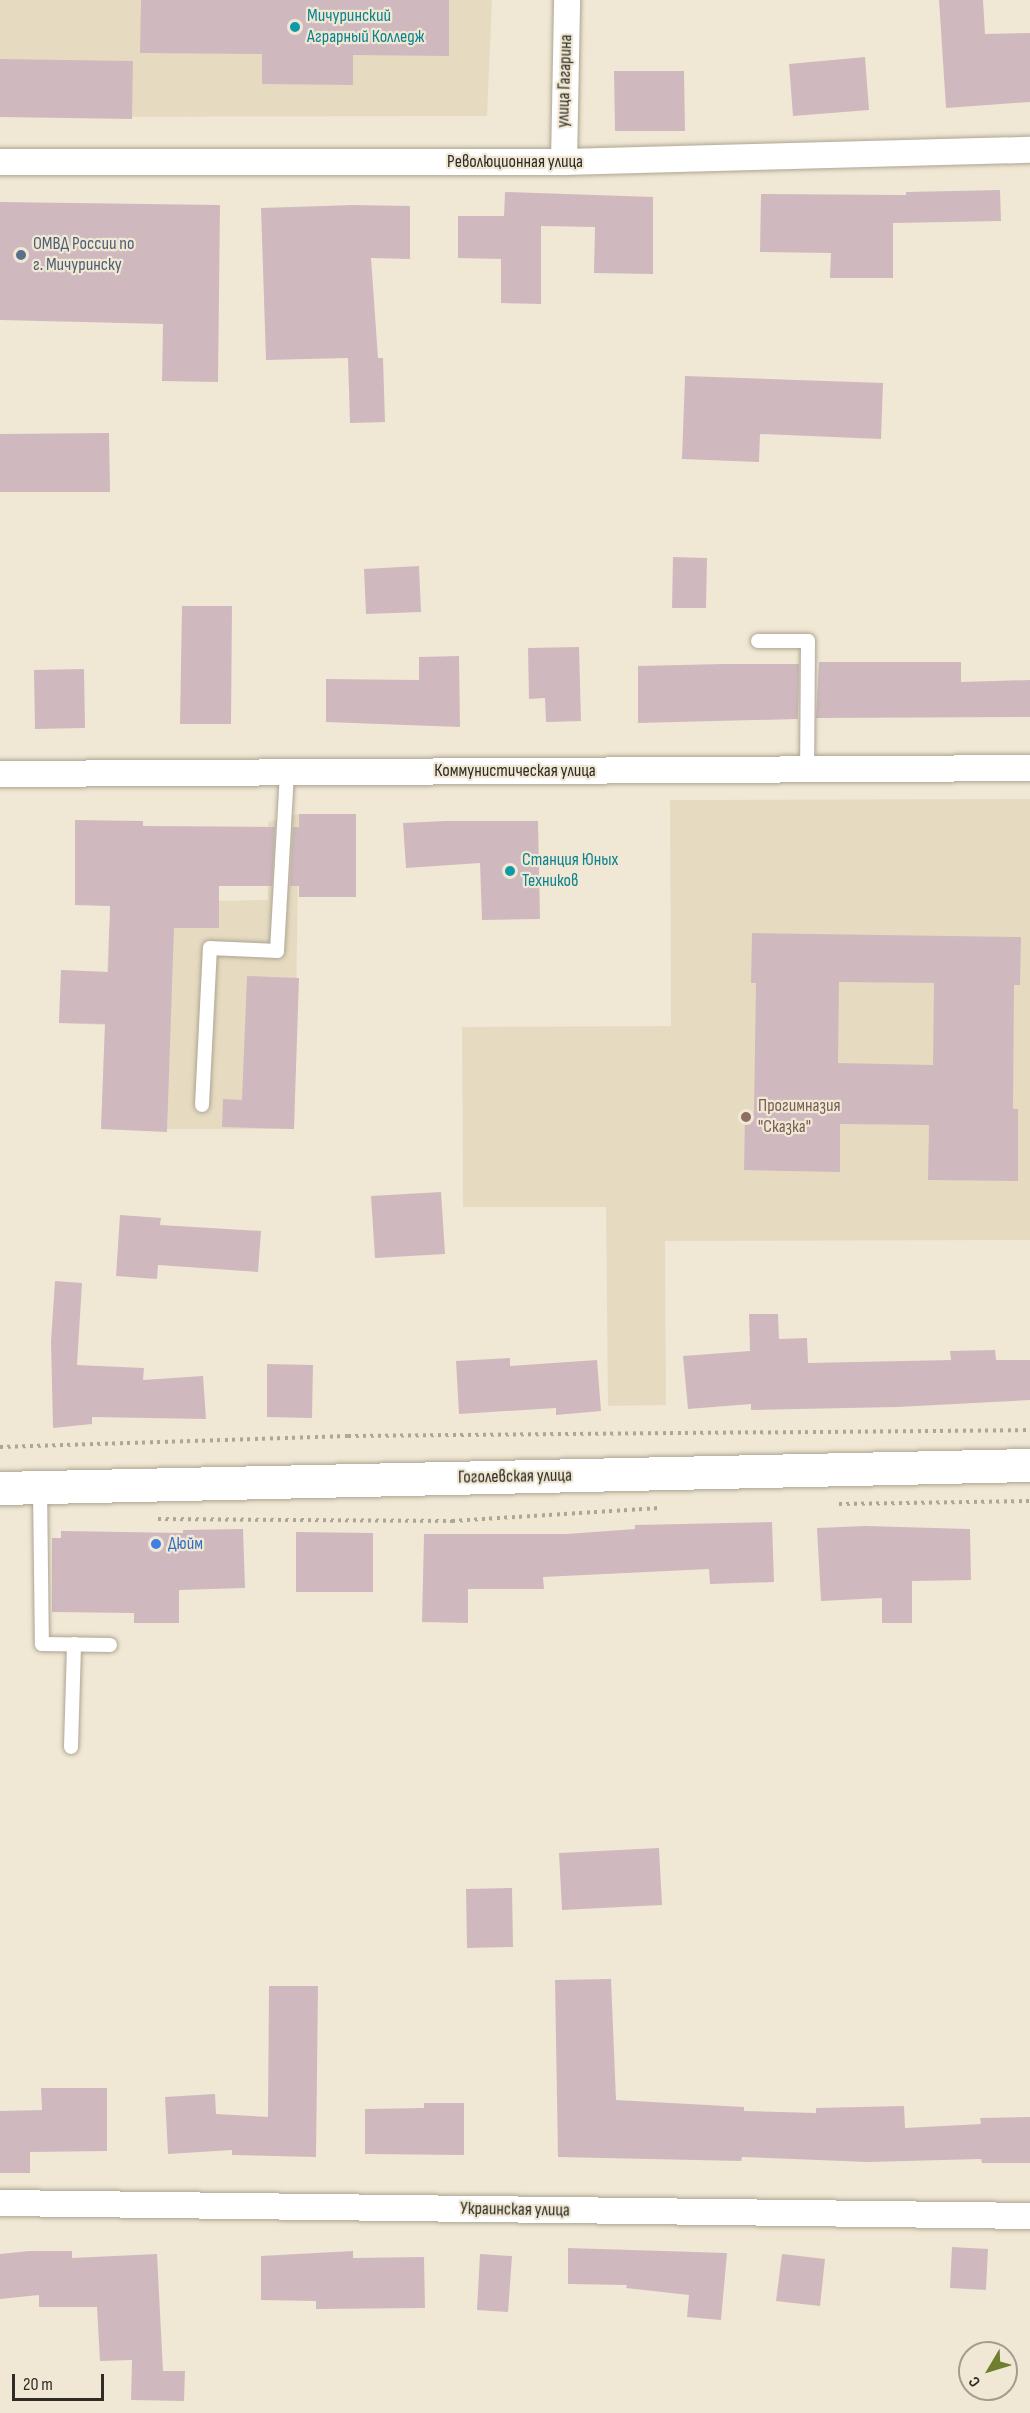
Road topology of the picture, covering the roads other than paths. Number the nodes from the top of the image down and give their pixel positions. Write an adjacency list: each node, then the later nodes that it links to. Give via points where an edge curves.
1 (567, 0): 4 (street, улица Гагарина)
2 (1030, 150): 4 (street, Революционная улица)
3 (0, 162): 4 (street, Революционная улица)
4 (564, 162)
5 (759, 641): 7 (lane, via 808,641)
6 (1030, 768): 7 (street, Коммунистическая улица)
7 (807, 769): 8 (street, Коммунистическая улица)
8 (287, 772): 9 (street, Коммунистическая улица); 10 (lane, via 277,951 210,948)
9 (0, 774)
10 (201, 1105)
11 (1030, 1465): 12 (street, Гоголевская улица)
12 (40, 1487): 13 (street, Гоголевская улица); 14 (lane, via 42,1644)
13 (0, 1488)
14 (74, 1644): 15 (lane); 16 (lane)
15 (110, 1645)
16 (72, 1747)
17 (0, 2203): 18 (street, Украинская улица)
18 (1030, 2216)

